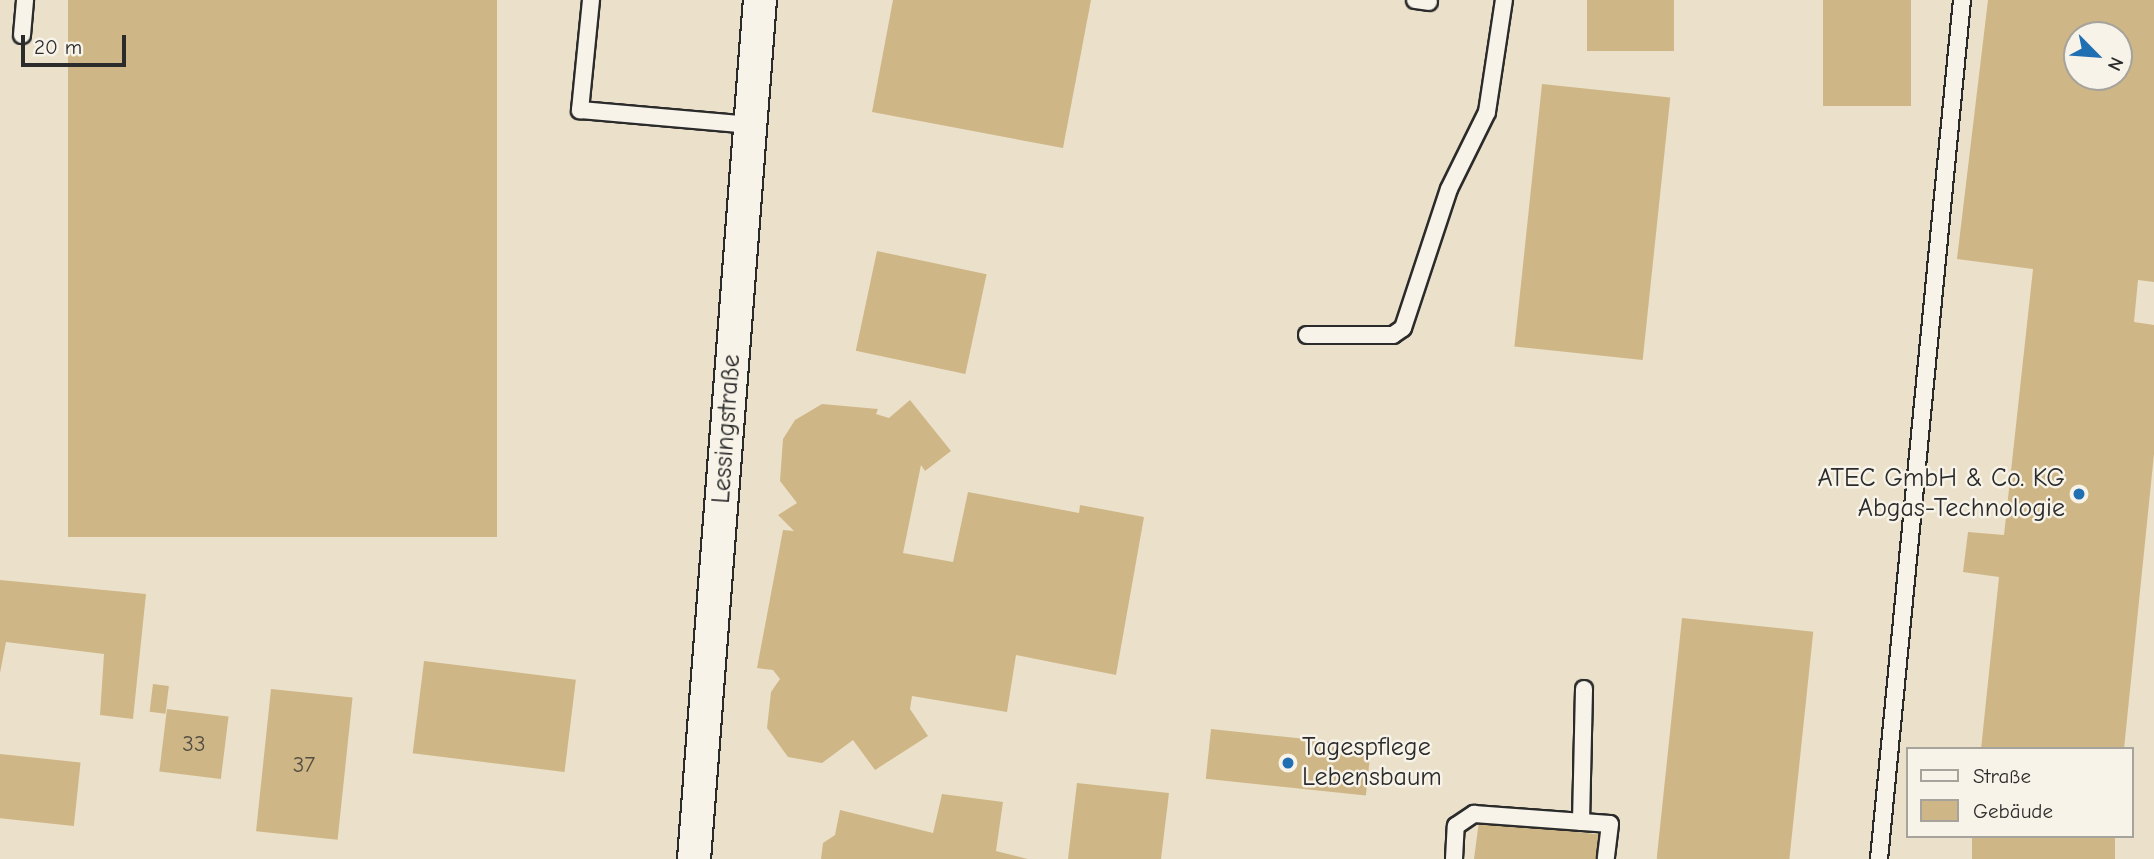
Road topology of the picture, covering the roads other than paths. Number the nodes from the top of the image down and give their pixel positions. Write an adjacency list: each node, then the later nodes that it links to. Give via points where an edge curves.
1 (25, 0): 6 (lane)
2 (591, 0): 7 (lane, via 580,110)
3 (760, 0): 7 (street, Lessingstraße)
4 (1504, 0): 8 (lane, via 1487,113 1449,189 1403,328 1393,335)
5 (1962, 0): 14 (lane)
6 (22, 35)
7 (751, 125): 11 (street, Lessingstraße)
8 (1307, 335)
9 (1584, 689): 10 (lane)
10 (1581, 822): 12 (lane, via 1474,814 1456,827); 13 (lane, via 1610,824)
11 (694, 859)
12 (1454, 859)
13 (1606, 859)
14 (1879, 859)

